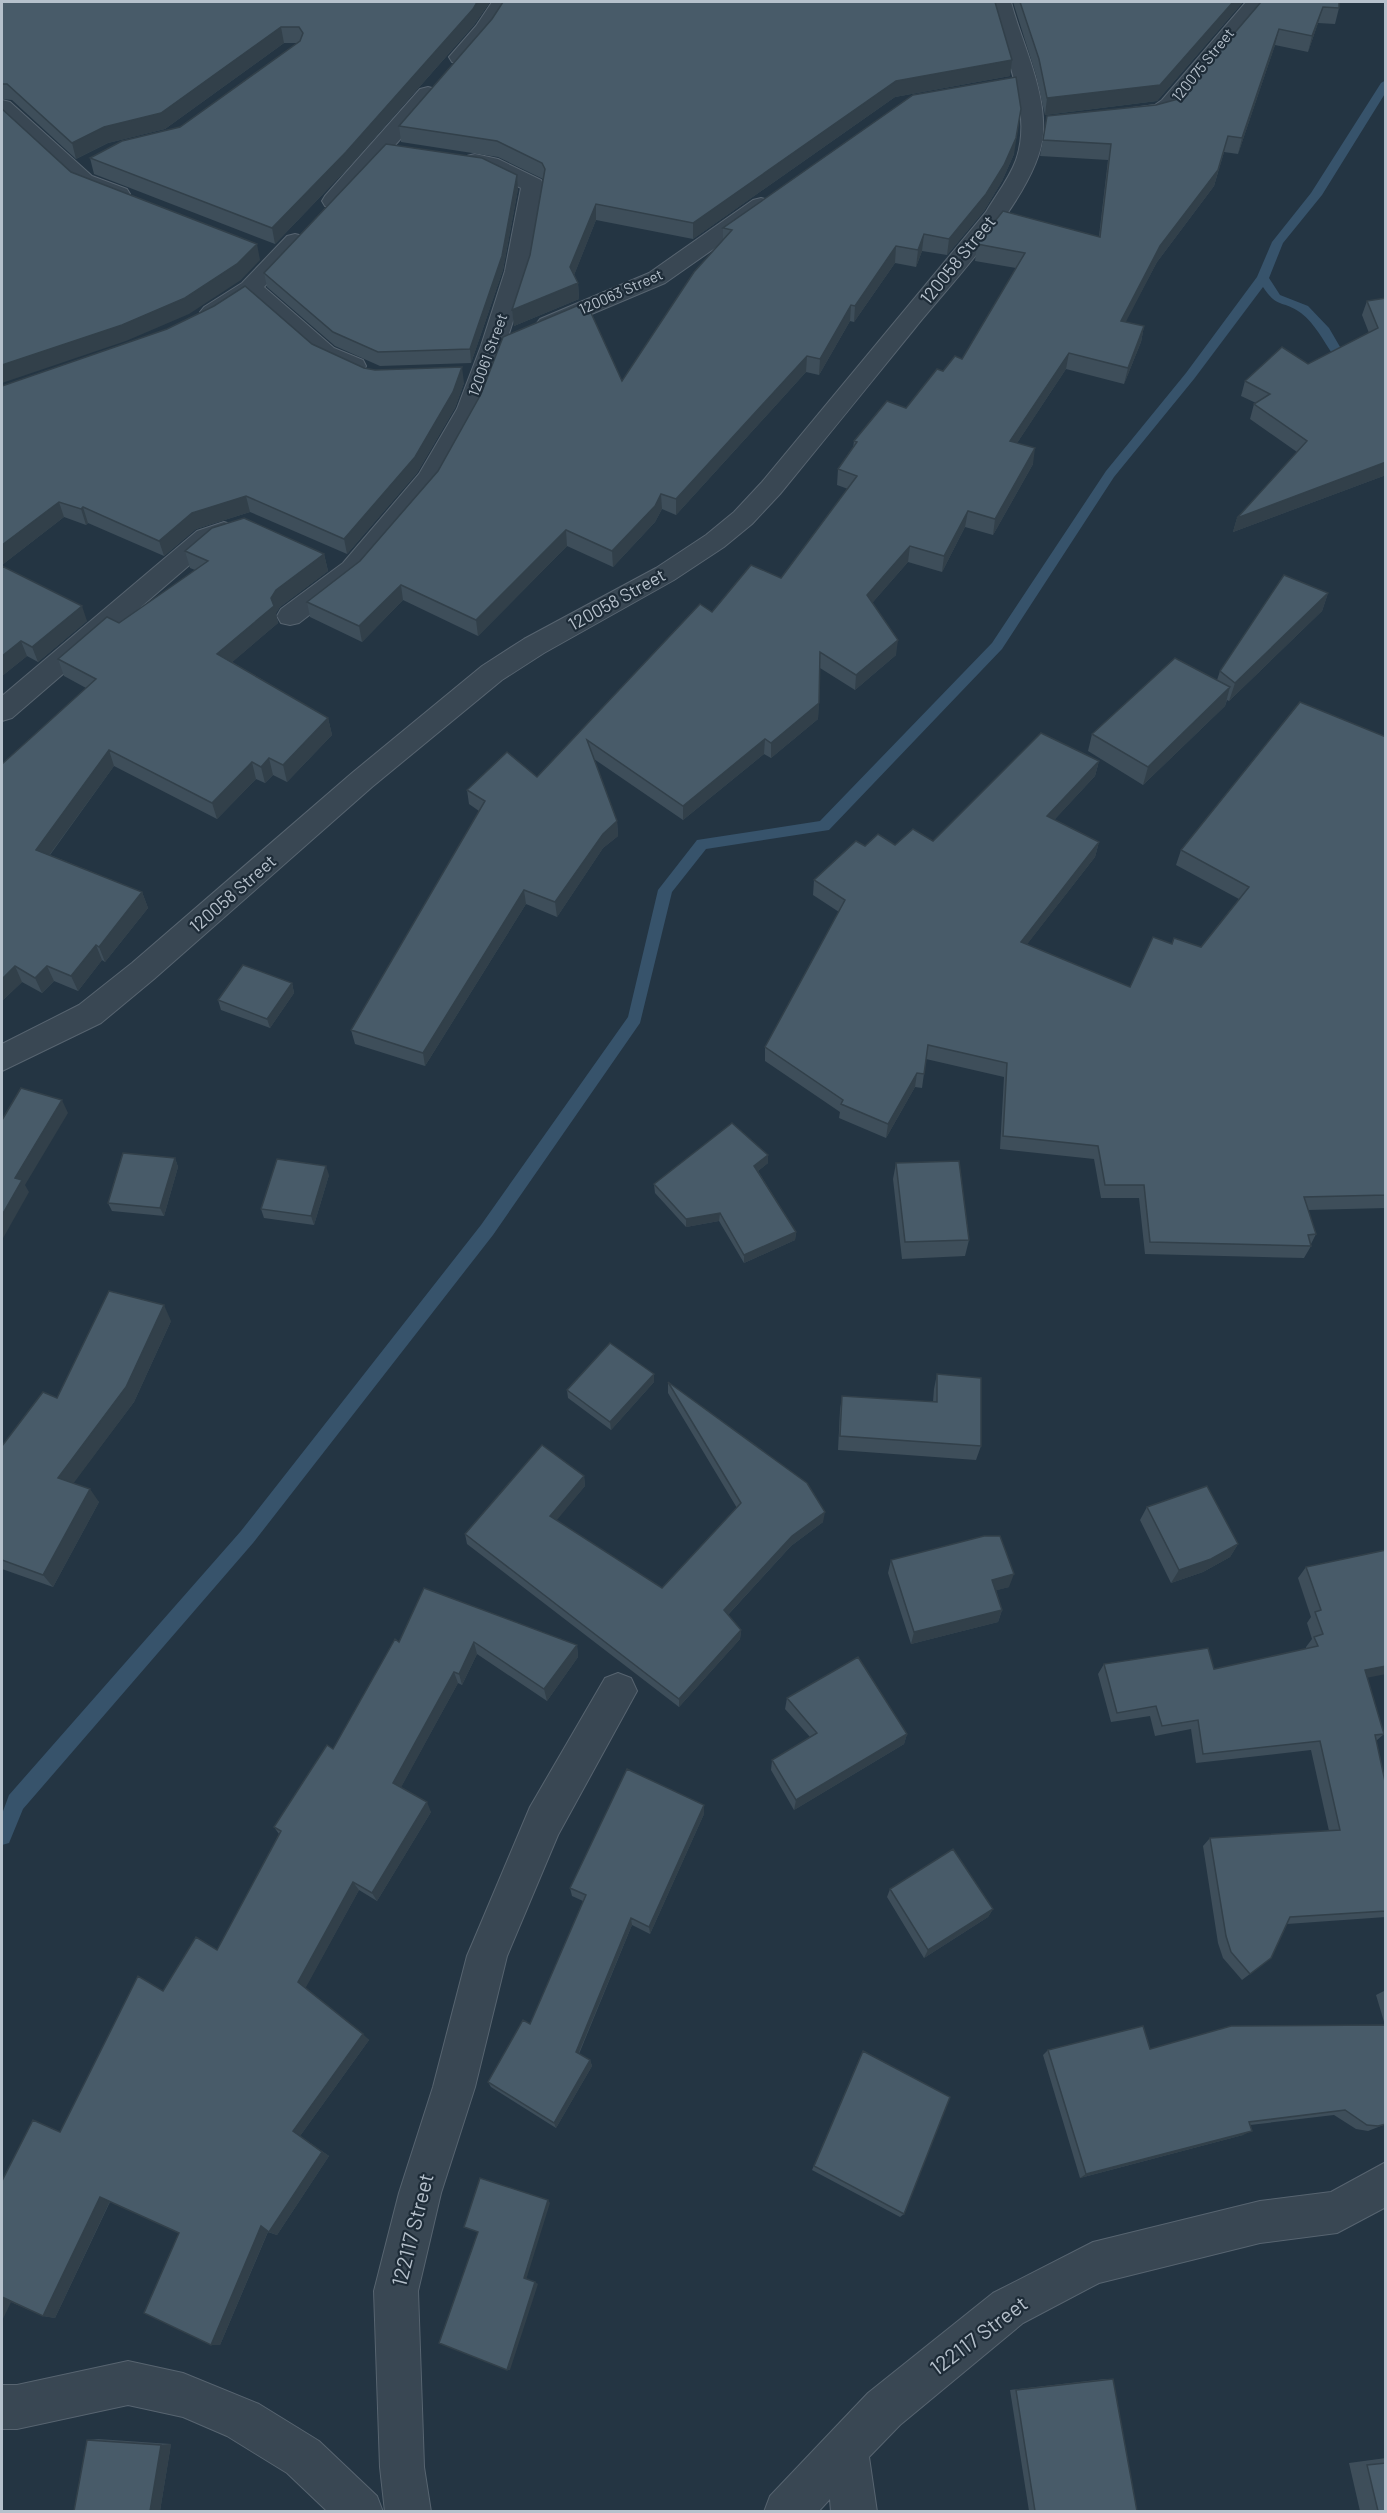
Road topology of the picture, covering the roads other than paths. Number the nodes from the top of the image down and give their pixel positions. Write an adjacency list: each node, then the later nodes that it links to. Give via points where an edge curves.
1 (502, 2): 12 (street, via 392,149)
2 (1001, 2): 22 (street, 120058 Street, via 1013,85 1045,124 995,215 803,451 743,518 665,574 492,673 90,1014)
3 (1257, 2): 5 (street, 120075 Street, via 1170,105 1153,112)
4 (2, 107): 8 (street)
5 (1113, 117)
6 (457, 159): 15 (street, 120061 Street, via 490,164 533,185 516,271)
7 (96, 161): 8 (street)
8 (75, 172): 10 (street, via 84,181)
9 (780, 191): 15 (street, 120063 Street, via 657,278)
10 (138, 202)
11 (254, 248): 12 (street)
12 (280, 257): 13 (street)
13 (250, 288): 14 (street); 16 (street, via 325,353)
14 (189, 324)
15 (511, 339): 19 (street, 120061 Street, via 471,374 469,409 429,479)
16 (377, 376)
17 (249, 523): 21 (street, via 206,537)
18 (321, 555): 19 (street)
19 (352, 569): 20 (street, 120061 Street)
20 (290, 616)
21 (2, 711)
22 (2, 1058)
23 (618, 1691): 28 (street, 122117 Street, via 544,1821 487,1956 454,2087 420,2193 396,2291 402,2467)
24 (1386, 2183): 26 (street, 122117 Street, via 1337,2212 1260,2222 1093,2263 1008,2308 884,2409)
25 (2, 2407): 27 (street, via 128,2383 183,2395 243,2420 303,2457)
26 (846, 2448): 29 (street, 122117 Street); 30 (street)
27 (361, 2511)
28 (408, 2511)
29 (786, 2511)
30 (854, 2511)

